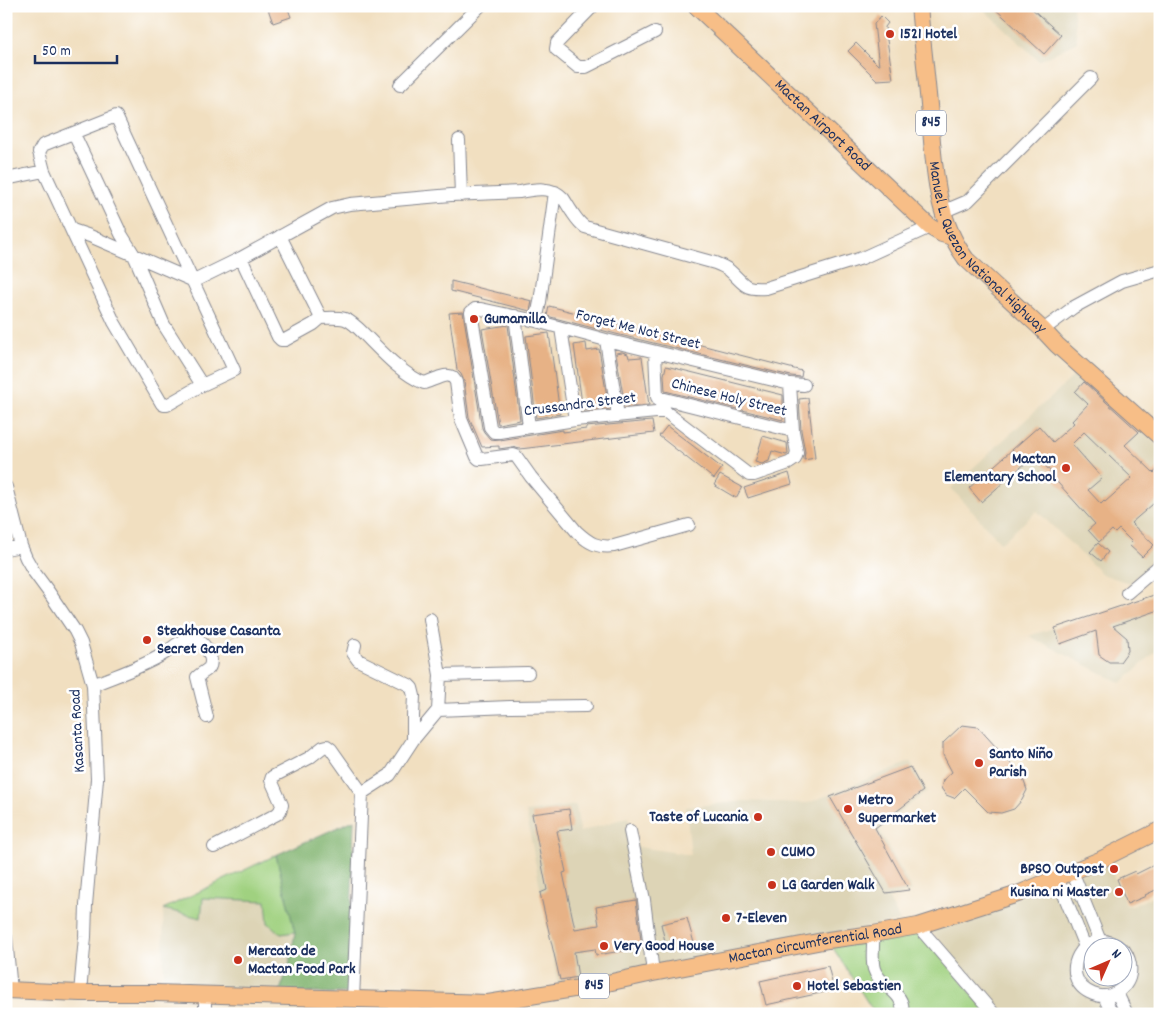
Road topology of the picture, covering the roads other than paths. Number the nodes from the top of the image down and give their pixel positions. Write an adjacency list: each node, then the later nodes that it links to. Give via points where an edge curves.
1 (480, 6): 7 (street)
2 (593, 6): 5 (street, via 557,43 556,49 578,68)
3 (696, 6): 15 (main road, Mactan Airport Road)
4 (919, 6): 14 (main road, Manuel L. Quezon National Highway / 845)
5 (655, 32)
6 (1091, 78): 14 (street, via 968,201)
7 (400, 84)
8 (74, 134): 10 (street, via 43,146 39,152); 19 (street); 22 (street, via 116,116)
9 (459, 140): 13 (street)
10 (44, 171): 11 (street); 16 (street)
11 (6, 179)
12 (555, 192): 13 (street, via 544,189); 15 (street, via 585,227 715,263 728,269 745,286 755,289 862,258); 25 (street)
13 (461, 195): 17 (street, via 332,208)
14 (942, 212): 18 (main road, Manuel L. Quezon National Highway / 845)
15 (930, 227): 18 (main road, Mactan Airport Road)
16 (72, 230): 19 (street); 31 (street, via 114,322 162,404 167,405)
17 (280, 236): 20 (street); 24 (street)
18 (952, 237): 27 (main road, Manuel L. Quezon National Highway / 845, via 966,259)
19 (134, 255): 22 (street); 31 (street, via 164,325)
20 (240, 258): 22 (street); 24 (street, via 281,340)
21 (1160, 270): 27 (street, via 1122,281 1074,307)
22 (194, 281): 31 (street, via 234,370)
23 (515, 316): 25 (street, Forget Me Not Street); 37 (street); 39 (street, Forget Me Not Street, via 481,309 471,312 490,427)
24 (321, 318): 42 (street, via 338,318 354,325 416,381 424,383 444,376 452,377 456,382 461,419 477,457 516,456 577,532 594,545 604,548)
25 (536, 321): 26 (street, Forget Me Not Street)
26 (561, 328): 28 (street, Forget Me Not Street); 36 (street)
27 (1043, 330): 40 (main road, Manuel L. Quezon National Highway / 845)
28 (606, 340): 29 (street, Forget Me Not Street); 35 (street)
29 (655, 352): 30 (street, Forget Me Not Street); 33 (street)
30 (790, 384): 32 (street, Forget Me Not Street); 38 (street)
31 (202, 385)
32 (804, 385)
33 (657, 397): 34 (street); 38 (street, Chinese Holy Street)
34 (666, 412): 35 (street, Crussandra Street); 38 (street, via 754,475 795,459)
35 (618, 416): 36 (street, Crussandra Street)
36 (575, 420): 37 (street, Crussandra Street)
37 (529, 427): 39 (street, Crussandra Street)
38 (793, 431)
39 (498, 432)
40 (1160, 436)
41 (6, 487): 43 (street, Kasanta Road)
42 (689, 526)
43 (21, 546): 44 (street); 51 (street, Kasanta Road, via 34,572 75,631)
44 (6, 549)
45 (1160, 565): 46 (street)
46 (1127, 593)
47 (430, 619): 50 (street)
48 (355, 645): 55 (street, via 353,653 358,660 412,688)
49 (528, 673): 50 (street)
50 (440, 675): 53 (street)
51 (93, 685): 54 (street, via 164,654 186,639 195,638 208,650 211,658 209,668 197,677); 70 (street, Kasanta Road, via 97,779)
52 (586, 706): 53 (street)
53 (438, 710): 55 (street)
54 (207, 717)
55 (414, 740): 56 (street, via 390,776)
56 (362, 793): 59 (street, via 331,749 323,747 272,777 282,805 277,814); 74 (street)
57 (1160, 830): 60 (main road, Mactan Circumferential Road / 845)
58 (630, 831): 67 (street, via 644,900)
59 (214, 847)
60 (1064, 874): 61 (main road, Mactan Circumferential Road / 845, via 1018,894); 64 (street); 65 (street)
61 (918, 926): 62 (main road, Mactan Circumferential Road / 845); 77 (street)
62 (874, 934): 67 (main road, Mactan Circumferential Road / 845); 76 (street, via 874,971 896,993)
63 (6, 938): 69 (street)
64 (1098, 938)
65 (1084, 944)
66 (1084, 948): 73 (street, via 1076,961 1076,978 1087,992)
67 (653, 973): 74 (main road, Mactan Circumferential Road / 845, via 488,1003)
68 (1123, 988): 71 (street)
69 (9, 990): 70 (main road, Mactan Circumferential Road / 845)
70 (80, 993): 72 (main road, Mactan Circumferential Road / 845)
71 (1117, 993): 73 (street); 79 (street)
72 (205, 994): 74 (main road, Mactan Circumferential Road / 845); 75 (street)
73 (1104, 996): 78 (street)
74 (353, 999)
75 (205, 1014)
76 (902, 1014)
77 (994, 1014)
78 (1112, 1014)
79 (1127, 1014)

